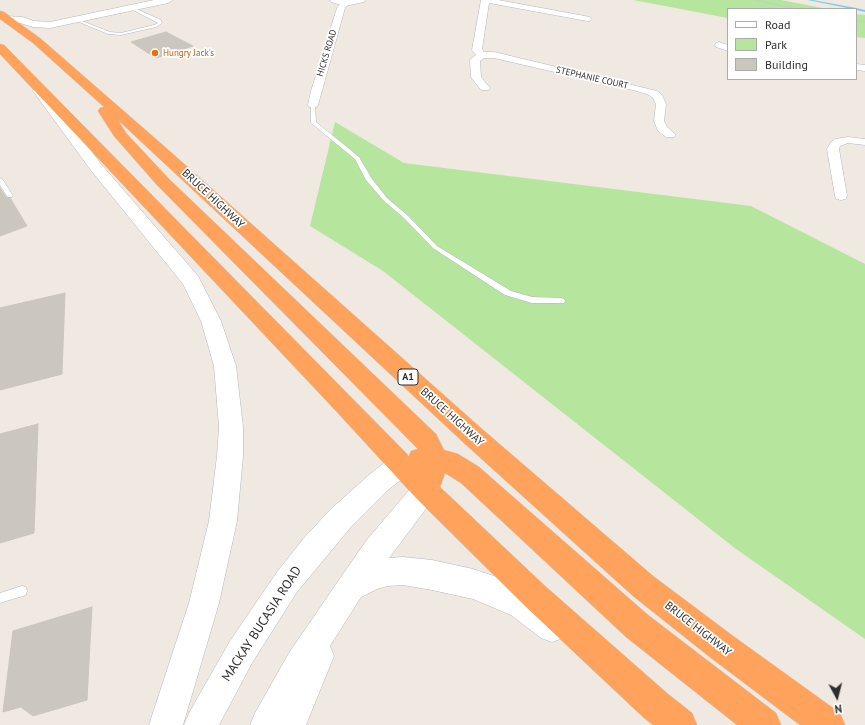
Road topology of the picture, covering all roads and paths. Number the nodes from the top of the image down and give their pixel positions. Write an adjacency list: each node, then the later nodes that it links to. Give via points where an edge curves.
1 (168, 0): 6 (main road)
2 (360, 0): 5 (main road)
3 (486, 0): 9 (street); 13 (street, via 477,50)
4 (754, 0): 7 (path)
5 (340, 1): 17 (street, HICKS ROAD, via 341,8)
6 (132, 8): 10 (main road); 10 (lane, via 160,23 121,34 109,33)
7 (794, 8)
8 (4, 17): 10 (main road, via 42,25); 11 (highway, BRUCE HIGHWAY / A1)
9 (587, 19)
10 (85, 20): 11 (main road, via 46,33)
11 (37, 41): 16 (highway, BRUCE HIGHWAY / A1)
12 (0, 46): 14 (highway)
13 (482, 55): 15 (street, via 475,60 476,77); 18 (street, STEPHANIE COURT, via 502,57 653,93 661,104 659,121 662,129)
14 (34, 83): 25 (highway); 31 (main road, via 95,166 191,281 211,321 225,366 231,427 223,521 204,603)
15 (485, 88)
16 (96, 94): 24 (highway, via 121,136 163,182 416,429 427,441); 37 (highway, BRUCE HIGHWAY / A1, via 172,160 473,436 643,586)
17 (314, 105): 23 (lane, via 313,122 357,158 369,180 385,199 435,247 508,294 532,300)
18 (670, 135)
19 (865, 142): 22 (street, via 835,138 833,149)
20 (0, 180): 21 (lane)
21 (10, 196)
22 (841, 196)
23 (561, 300)
24 (433, 459): 25 (highway, via 413,460); 26 (highway, via 432,472); 36 (highway, via 449,462 474,478 637,626)
25 (402, 464): 26 (highway); 32 (main road, MACKAY BUCASIA ROAD, via 340,519 287,582 241,652)
26 (425, 490): 28 (main road); 30 (highway, via 535,596)
27 (22, 591): 29 (lane)
28 (346, 593): 30 (main road, via 373,576 404,571 473,584 494,591 522,604); 33 (main road, via 300,664); 34 (main road)
29 (0, 598)
30 (656, 706): 35 (highway)
31 (166, 725)
32 (201, 725)
33 (267, 725)
34 (289, 725)
35 (680, 725)
36 (764, 725)
37 (828, 725)

